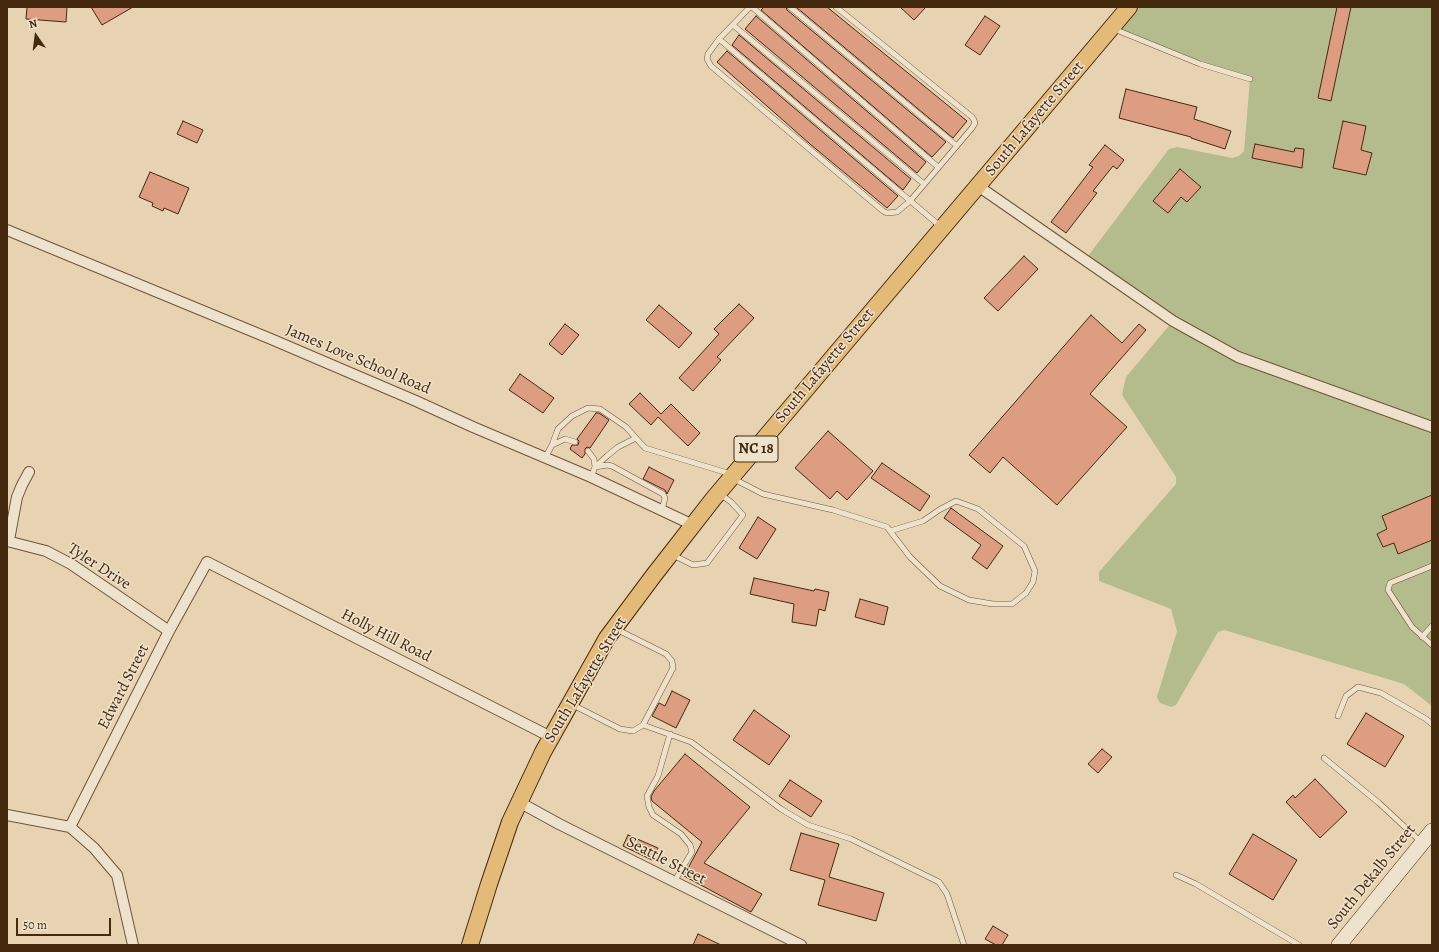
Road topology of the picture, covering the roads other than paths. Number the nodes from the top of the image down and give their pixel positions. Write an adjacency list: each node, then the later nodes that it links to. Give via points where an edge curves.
1 (751, 7): 5 (lane); 10 (lane)
2 (790, 7): 9 (lane)
3 (836, 7): 9 (lane, via 972,116 974,125)
4 (1129, 7): 6 (main road, South Lafayette Street / NC 18)
5 (733, 25): 7 (lane); 11 (lane)
6 (1111, 28): 8 (lane, via 1200,64); 12 (main road, South Lafayette Street / NC 18)
7 (719, 39): 13 (lane); 13 (lane, via 708,54 707,59 711,66 883,211 897,212)
8 (1250, 79)
9 (957, 146): 10 (lane)
10 (938, 167): 11 (lane)
11 (924, 184): 13 (lane)
12 (978, 186): 14 (main road, South Lafayette Street / NC 18); 16 (street, via 1173,321 1238,357)
13 (910, 201): 14 (lane)
14 (942, 228): 24 (main road, South Lafayette Street / NC 18)
15 (7, 230): 21 (street, James Love School Road, via 271,339)
16 (1432, 427)
17 (636, 438): 19 (lane, via 626,427 600,409 588,408 572,416 558,429); 22 (lane, via 618,448); 24 (lane, via 645,448)
18 (575, 442): 19 (lane, via 565,439)
19 (552, 445): 21 (lane)
20 (588, 450): 22 (lane, via 594,459)
21 (546, 458): 25 (street, James Love School Road)
22 (595, 467): 25 (lane); 27 (lane, via 612,466 663,494 665,498)
23 (29, 472): 30 (street, via 17,497)
24 (733, 476): 26 (main road, South Lafayette Street / NC 18); 29 (lane, via 763,494 833,510 887,527)
25 (591, 477): 27 (street, James Love School Road)
26 (718, 493): 28 (main road, South Lafayette Street / NC 18); 31 (lane, via 743,515 707,563 693,565)
27 (662, 510): 28 (street, James Love School Road)
28 (693, 525): 31 (main road, South Lafayette Street / NC 18)
29 (890, 531): 29 (lane, via 910,557 940,586 969,600 1012,604 1026,593 1033,582 1035,570 1024,546 978,509 956,501 923,521)
30 (8, 541): 36 (street, Tyler Drive, via 46,551 71,564)
31 (671, 553): 35 (main road, South Lafayette Street / NC 18)
32 (207, 562): 36 (street, Edward Street); 44 (street, Holly Hill Road)
33 (1432, 566): 37 (lane, via 1390,583 1388,590 1412,627)
34 (1432, 626): 37 (lane)
35 (615, 628): 39 (main road, South Lafayette Street / NC 18); 42 (lane, via 666,654 672,661 673,668)
36 (169, 632): 48 (street, Edward Street)
37 (1422, 637): 38 (lane)
38 (1432, 645)
39 (570, 704): 42 (lane, via 620,729 632,731); 44 (main road, South Lafayette Street / NC 18)
40 (1338, 716): 41 (lane, via 1346,696 1358,687 1381,693)
41 (1432, 724)
42 (643, 725): 43 (lane)
43 (670, 734): 52 (lane, via 658,776 647,796 653,815 681,834 690,845 692,852); 56 (lane, via 691,742 781,809 808,825 852,839 939,882 947,894)
44 (551, 737): 46 (main road, South Lafayette Street / NC 18)
45 (1324, 758): 50 (lane)
46 (519, 802): 52 (street, Seattle Street); 54 (main road, South Lafayette Street / NC 18)
47 (7, 815): 48 (street)
48 (70, 827): 53 (street, via 94,848 117,875)
49 (1432, 831): 50 (main road, South Dekalb Street)
50 (1422, 843): 58 (main road, South Dekalb Street)
51 (1176, 875): 57 (lane, via 1196,884)
52 (674, 882): 55 (street, Seattle Street)
53 (133, 945)
54 (470, 945)
55 (801, 945)
56 (964, 945)
57 (1299, 945)
58 (1339, 945)

